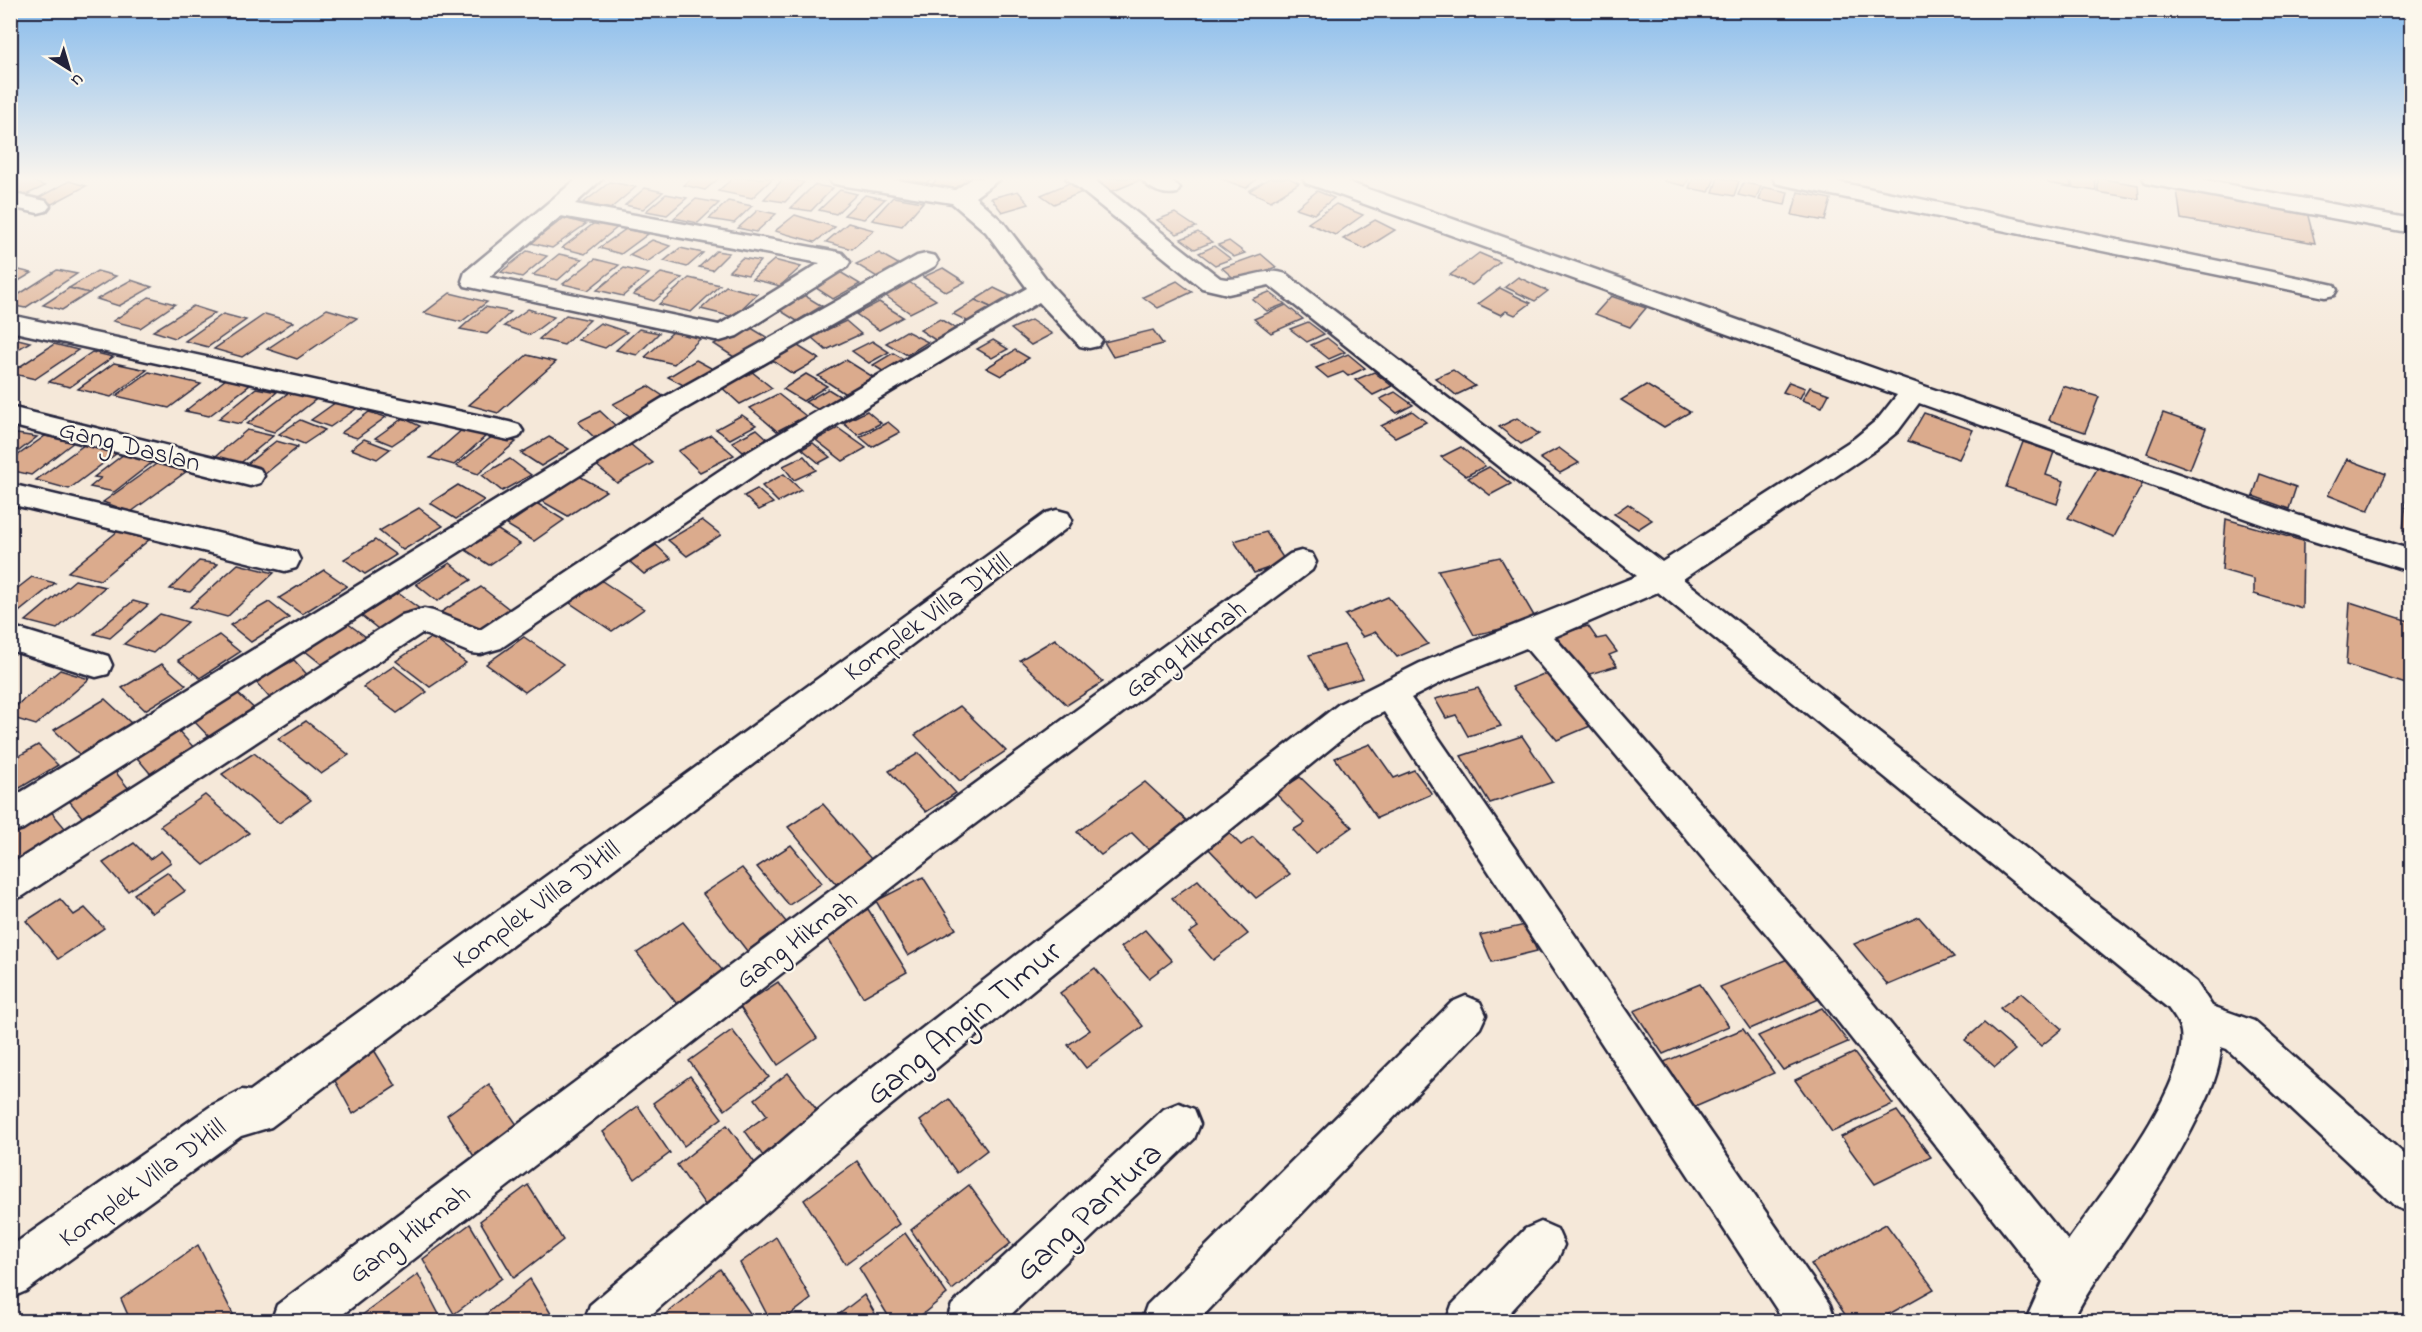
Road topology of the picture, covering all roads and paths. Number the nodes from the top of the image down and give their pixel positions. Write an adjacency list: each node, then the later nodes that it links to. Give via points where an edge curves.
1 (519, 240): 2 (street, via 474,281 720,333 838,262)
2 (735, 240)
3 (1005, 240): 8 (street)
4 (1155, 240): 21 (street, via 1206,281 1228,287 1277,279)
5 (1488, 240): 12 (street)
6 (2084, 240): 9 (street)
7 (926, 261): 26 (street, via 671,405)
8 (1042, 290): 11 (street); 27 (street, via 753,462 490,639 474,642 434,621 413,623)
9 (2325, 290)
10 (10, 323): 14 (street)
11 (1089, 340)
12 (1914, 392): 19 (street, via 2289,523); 21 (street, Gang Angin TImur, via 1888,425 1865,444)
13 (10, 416): 15 (street, Gang Daslan)
14 (509, 431)
15 (250, 476)
16 (10, 494): 18 (street)
17 (1057, 520): 33 (street, Komplek Villa D'Hill, via 256,1112 242,1111 226,1121)
18 (285, 560)
19 (2412, 561)
20 (1301, 562): 35 (street, Gang Hikmah, via 922,843)
21 (1661, 578): 22 (street, Gang Angin TImur); 29 (street, via 2141,961 2182,996)
22 (1531, 632): 25 (street, Gang Angin TImur, via 1432,672); 34 (street, via 1821,969)
23 (10, 638): 24 (street)
24 (96, 664)
25 (1390, 694): 36 (street, Gang Angin TImur, via 1351,713 1326,731 849,1112); 40 (street)
26 (10, 818)
27 (10, 885)
28 (1466, 1015): 38 (street)
29 (2199, 1021): 31 (street, via 2240,1034); 34 (street, via 2199,1057 2174,1120 2132,1191)
30 (1179, 1124): 37 (street, Gang Pantura)
31 (2412, 1191)
32 (1541, 1245): 39 (street)
33 (10, 1275)
34 (2070, 1279): 41 (street)
35 (294, 1322)
36 (607, 1322)
37 (969, 1322)
38 (1164, 1322)
39 (1469, 1322)
40 (1813, 1322)
41 (2048, 1322)

